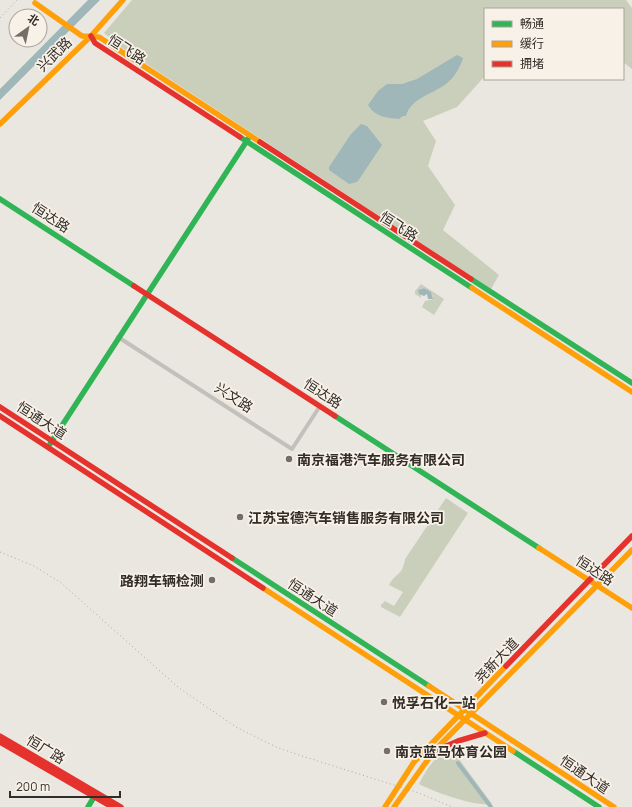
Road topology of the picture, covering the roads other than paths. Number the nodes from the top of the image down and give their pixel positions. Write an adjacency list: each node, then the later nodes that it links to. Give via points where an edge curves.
1 (123, 0): 3 (main road, 兴武路)
2 (35, 2): 3 (main road, via 82,36)
3 (91, 36): 4 (main road, 兴武路); 5 (main road, 恒飞路, via 99,37); 6 (main road, 恒飞路, via 95,43)
4 (0, 124)
5 (250, 136): 6 (main road); 10 (main road, 恒飞路)
6 (246, 142): 8 (main road); 11 (main road, 恒飞路)
7 (0, 199): 8 (main road, 恒达路)
8 (146, 293): 9 (main road); 12 (main road, 恒达路)
9 (118, 337): 12 (street, 兴文路, via 292,449); 15 (main road)
10 (632, 383)
11 (632, 392)
12 (320, 406): 19 (main road, 恒达路)
13 (0, 407): 15 (main road, 恒通大道)
14 (0, 416): 16 (main road, 恒通大道)
15 (52, 441): 16 (main road); 22 (main road, 恒通大道)
16 (48, 447): 24 (main road, 恒通大道)
17 (632, 536): 19 (main road, 尧新大道)
18 (632, 550): 20 (main road, 尧新大道)
19 (589, 580): 20 (main road, 恒达路); 22 (main road, 尧新大道)
20 (598, 586): 21 (main road, 恒达路); 23 (main road, 尧新大道)
21 (632, 608)
22 (465, 709): 23 (main road, 恒通大道); 24 (main road, 尧新大道)
23 (472, 713): 25 (main road, 尧新大道); 37 (main road, 恒通大道)
24 (459, 716): 25 (main road, 恒通大道); 34 (main road, 尧新大道, via 414,762)
25 (466, 720): 26 (main road, 恒通大道); 29 (main road, 尧新大道)
26 (485, 733): 29 (main road); 36 (main road, 恒通大道)
27 (0, 736): 33 (main road, 恒广路)
28 (0, 742): 30 (main road, 恒广路)
29 (434, 751): 35 (main road, 尧新大道)
30 (94, 797): 31 (main road); 32 (main road, 恒广路)
31 (88, 807)
32 (112, 807)
33 (121, 807)
34 (385, 807)
35 (394, 807)
36 (599, 807)
37 (614, 807)

